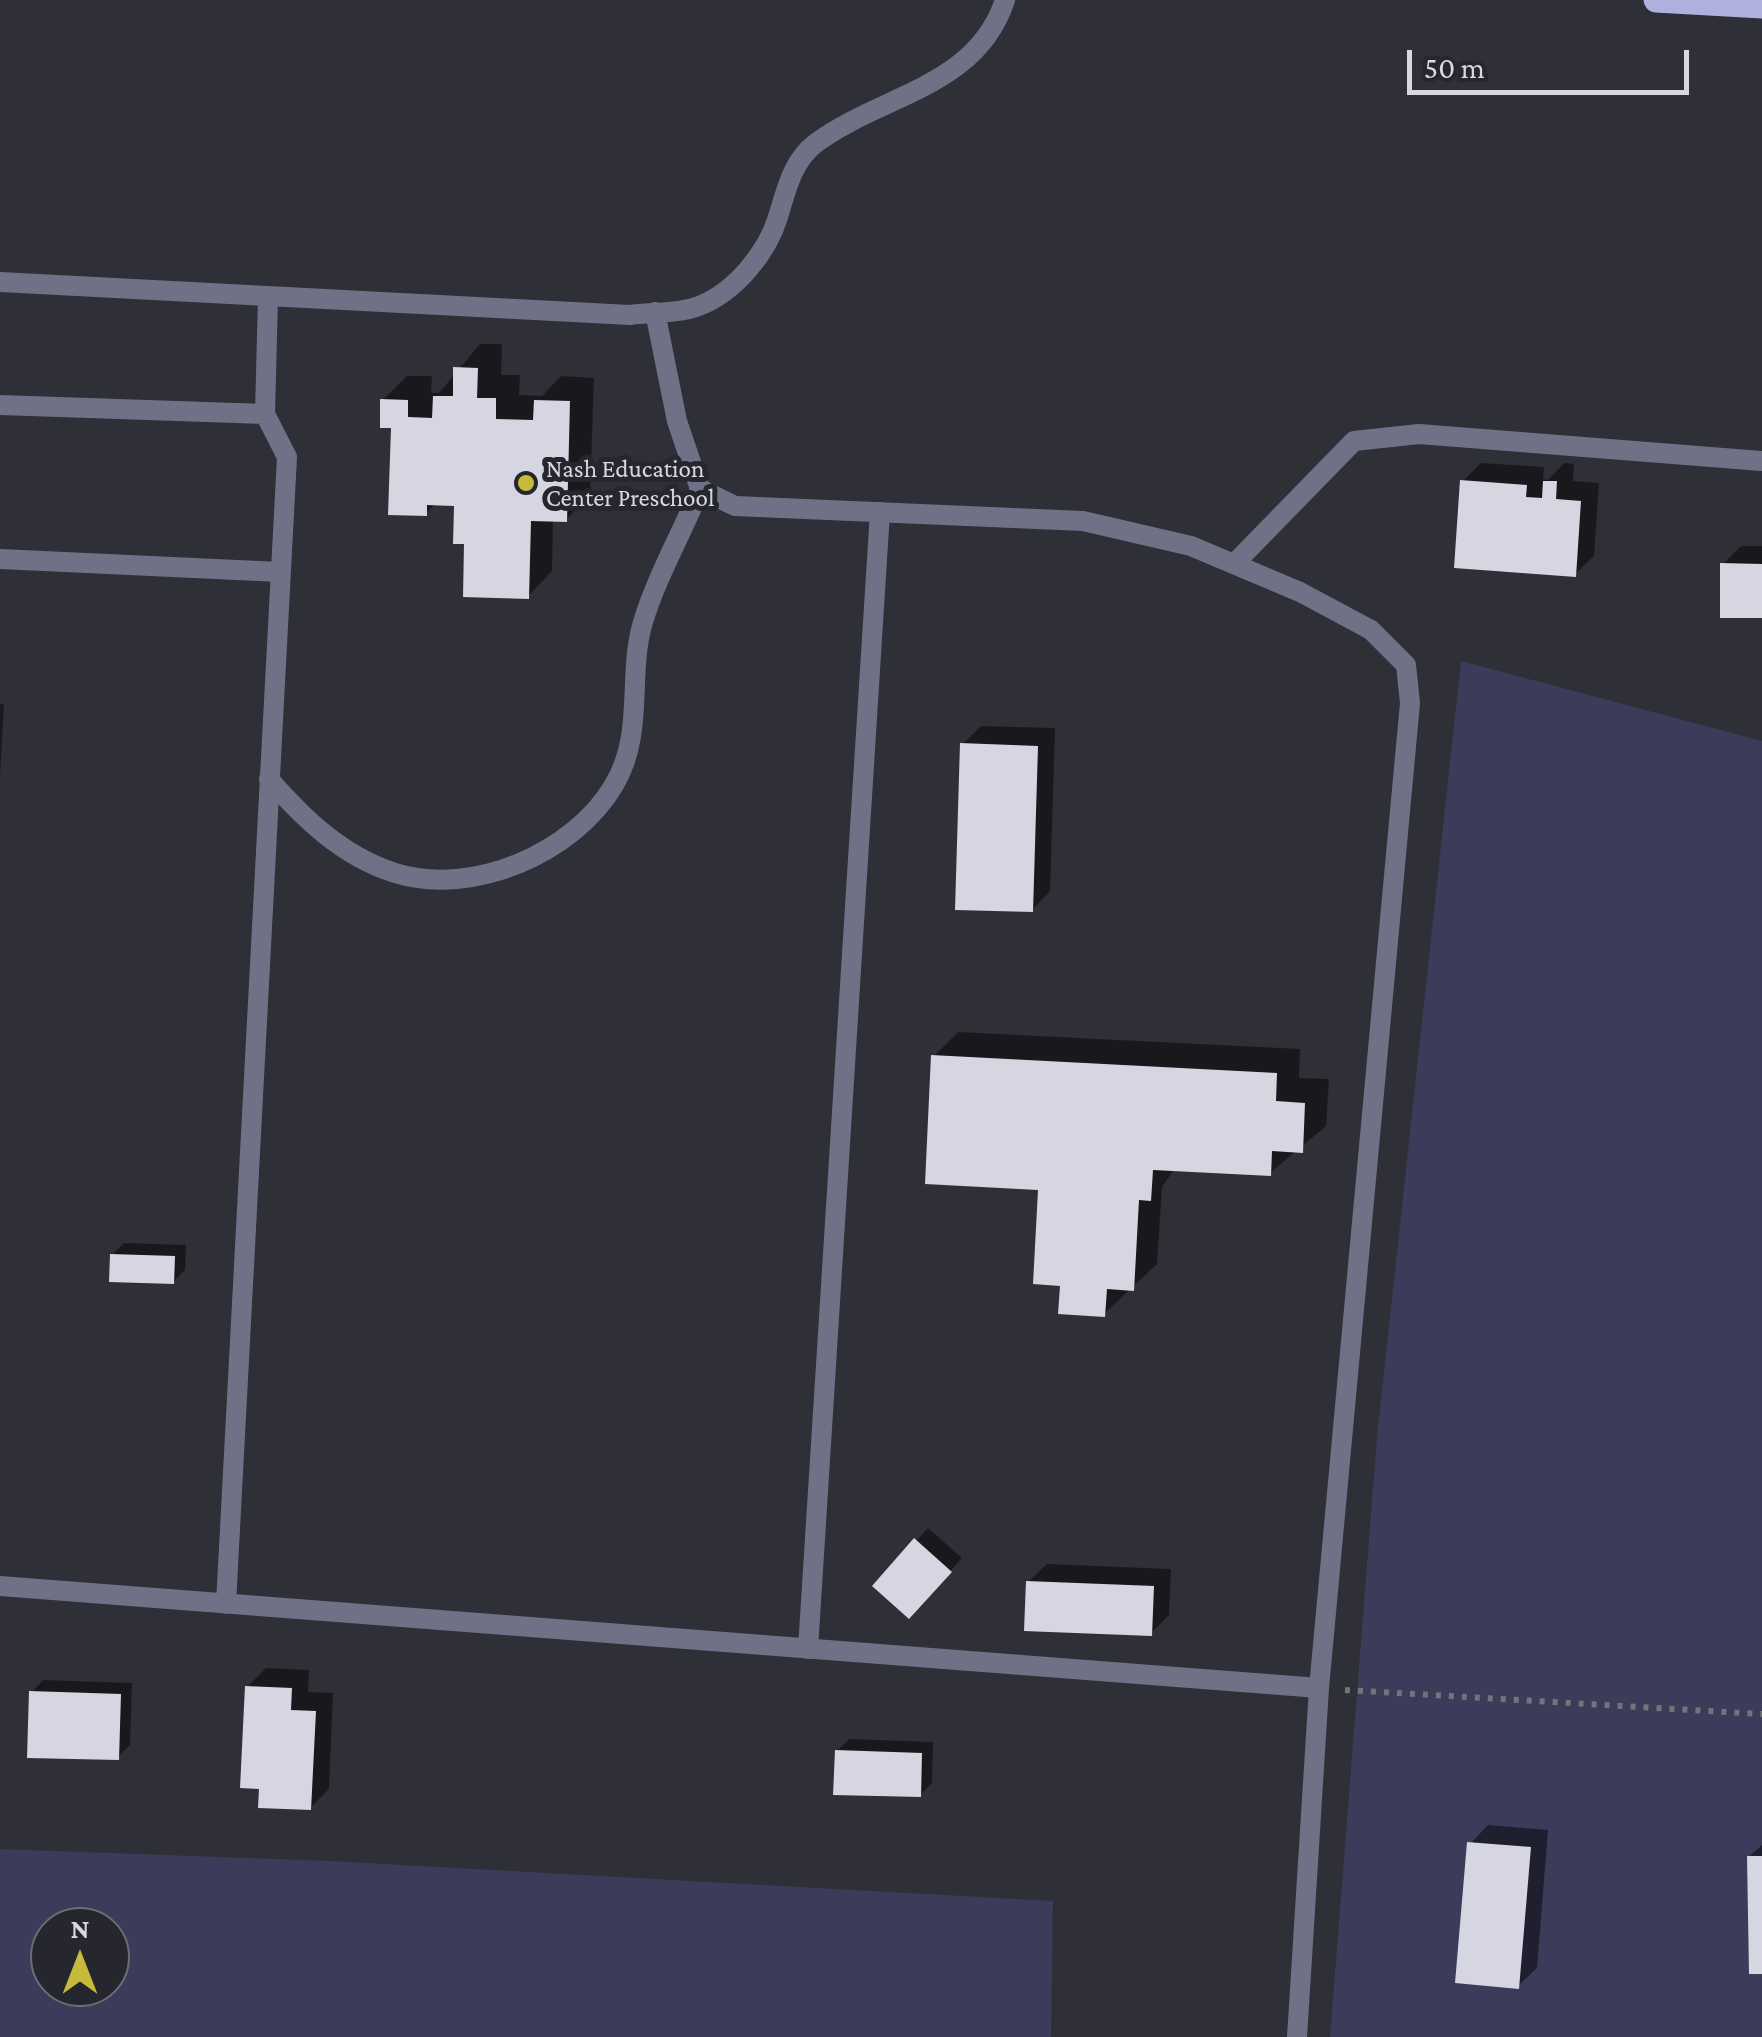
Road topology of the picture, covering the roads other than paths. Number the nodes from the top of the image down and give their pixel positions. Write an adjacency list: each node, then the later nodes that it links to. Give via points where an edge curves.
1 (1006, 0): 6 (street, via 975,53 950,74 815,144 798,163 769,243 747,272 699,306)
2 (1656, 0): 3 (main road)
3 (1762, 6)
4 (0, 282): 5 (street)
5 (268, 297): 6 (street); 8 (street)
6 (655, 312): 10 (street, via 676,421)
7 (0, 404): 8 (street)
8 (265, 414): 14 (street, via 287,457)
9 (1762, 461): 13 (street, via 1378,435 1354,441)
10 (700, 489): 11 (street, via 735,506); 15 (street, via 642,626 634,738 614,784 559,842 522,863 478,875 396,873 308,824)
11 (880, 512): 13 (street, via 1083,521 1191,546); 18 (street)
12 (0, 560): 14 (street)
13 (1234, 564): 19 (street, via 1371,630 1406,665 1410,703)
14 (280, 572): 15 (street)
15 (269, 779): 17 (street)
16 (0, 1586): 17 (street)
17 (226, 1604): 18 (street)
18 (808, 1649): 19 (street)
19 (1319, 1688): 20 (street)
20 (1297, 2037)

